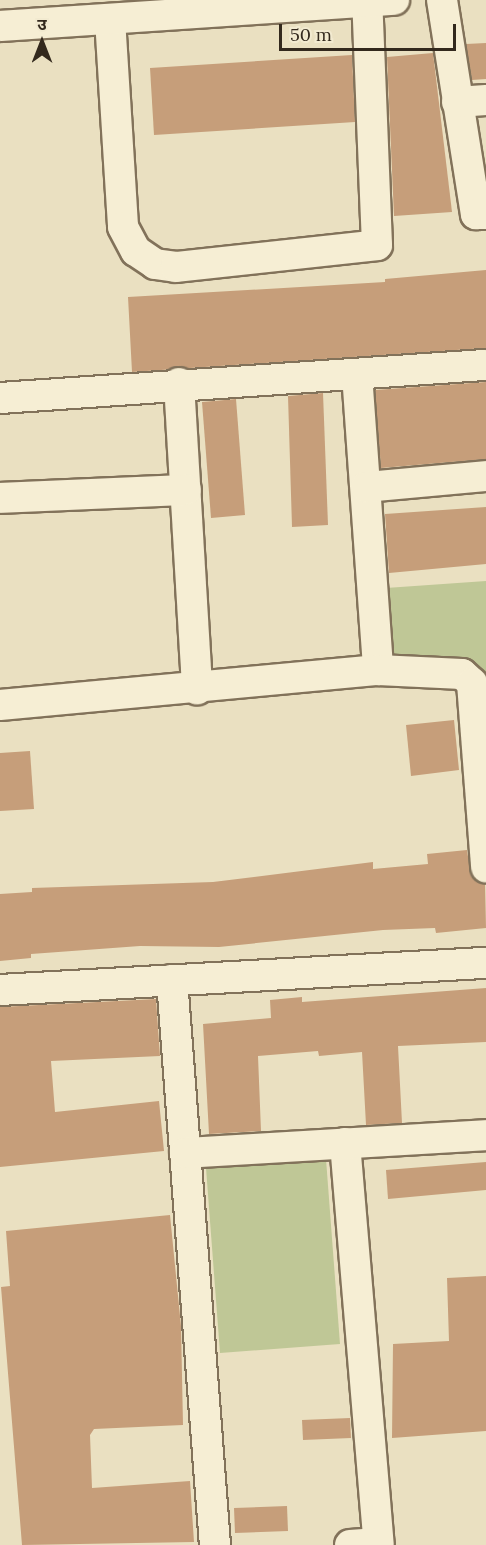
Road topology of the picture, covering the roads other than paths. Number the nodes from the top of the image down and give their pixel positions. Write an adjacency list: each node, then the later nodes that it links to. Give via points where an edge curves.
1 (376, 0): 3 (street); 3 (street, via 377,245 177,267 155,264 136,251 123,227)
2 (442, 0): 6 (street)
3 (110, 19): 4 (street)
4 (0, 26)
5 (486, 100): 6 (street)
6 (457, 102): 7 (street, via 476,214)
7 (486, 214)
8 (486, 365): 9 (street)
9 (357, 374): 10 (street); 13 (street)
10 (178, 383): 11 (street); 14 (street)
11 (0, 398)
12 (486, 476): 13 (street)
13 (366, 487): 16 (street)
14 (186, 490): 15 (street); 17 (street)
15 (0, 498)
16 (378, 670): 17 (street); 19 (street, via 462,674 472,683)
17 (197, 689): 18 (street)
18 (0, 705)
19 (486, 867)
20 (486, 963): 21 (street)
21 (172, 980): 22 (street); 25 (street)
22 (0, 990)
23 (486, 1135): 24 (street)
24 (345, 1143): 25 (street); 26 (street)
25 (185, 1153): 27 (street)
26 (369, 1544)
27 (214, 1545)

